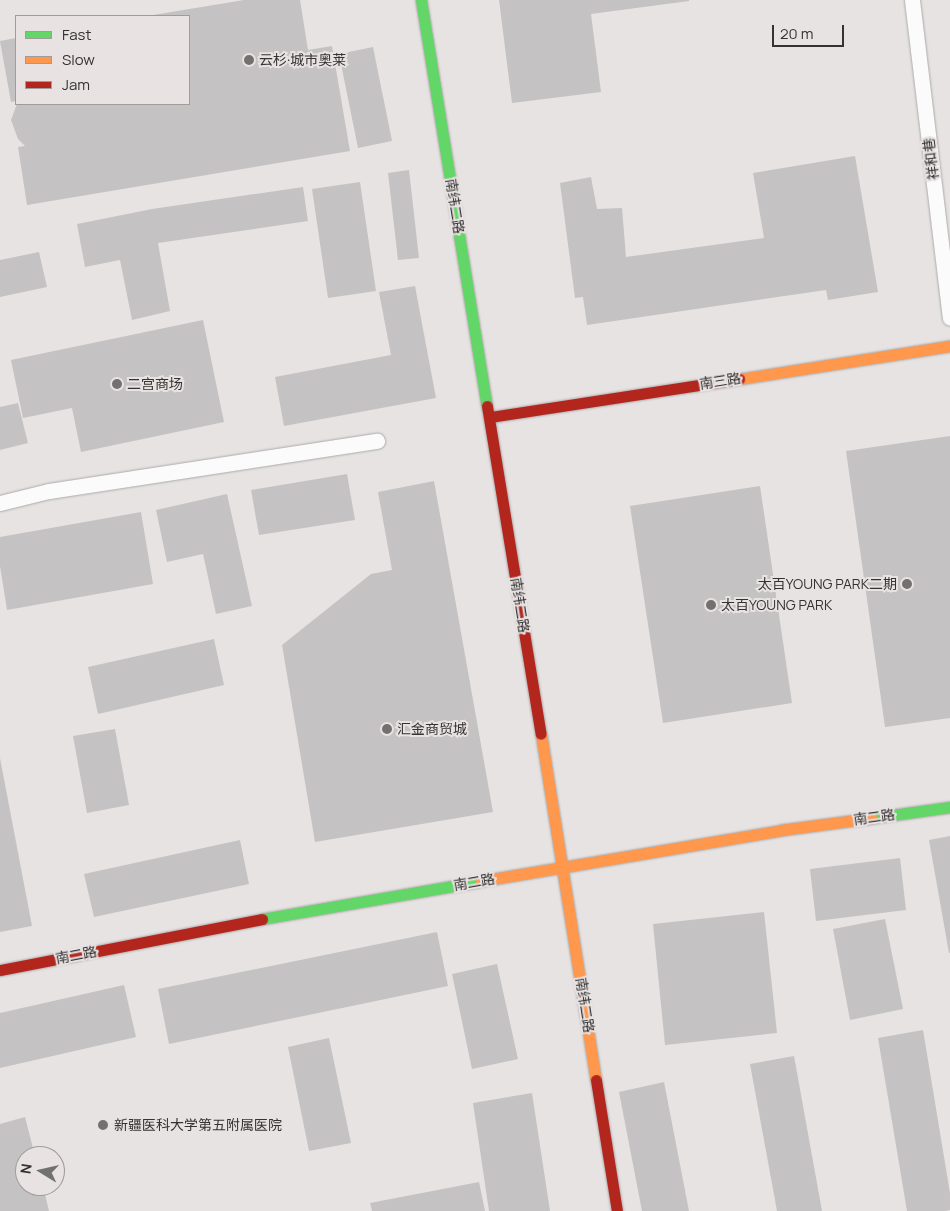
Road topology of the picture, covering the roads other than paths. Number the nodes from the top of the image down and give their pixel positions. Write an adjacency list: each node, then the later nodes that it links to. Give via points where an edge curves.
1 (421, 0): 5 (street, 南纬二路)
2 (912, 0): 3 (lane, 祥和巷)
3 (950, 318)
4 (950, 346): 5 (street, 南三路)
5 (490, 417): 9 (street, 南纬二路)
6 (377, 441): 7 (lane, via 49,491)
7 (0, 504)
8 (950, 807): 9 (street, 南二路, via 781,830)
9 (563, 867): 10 (street, 南二路, via 204,929); 11 (street, 南纬二路)
10 (0, 970)
11 (616, 1211)

